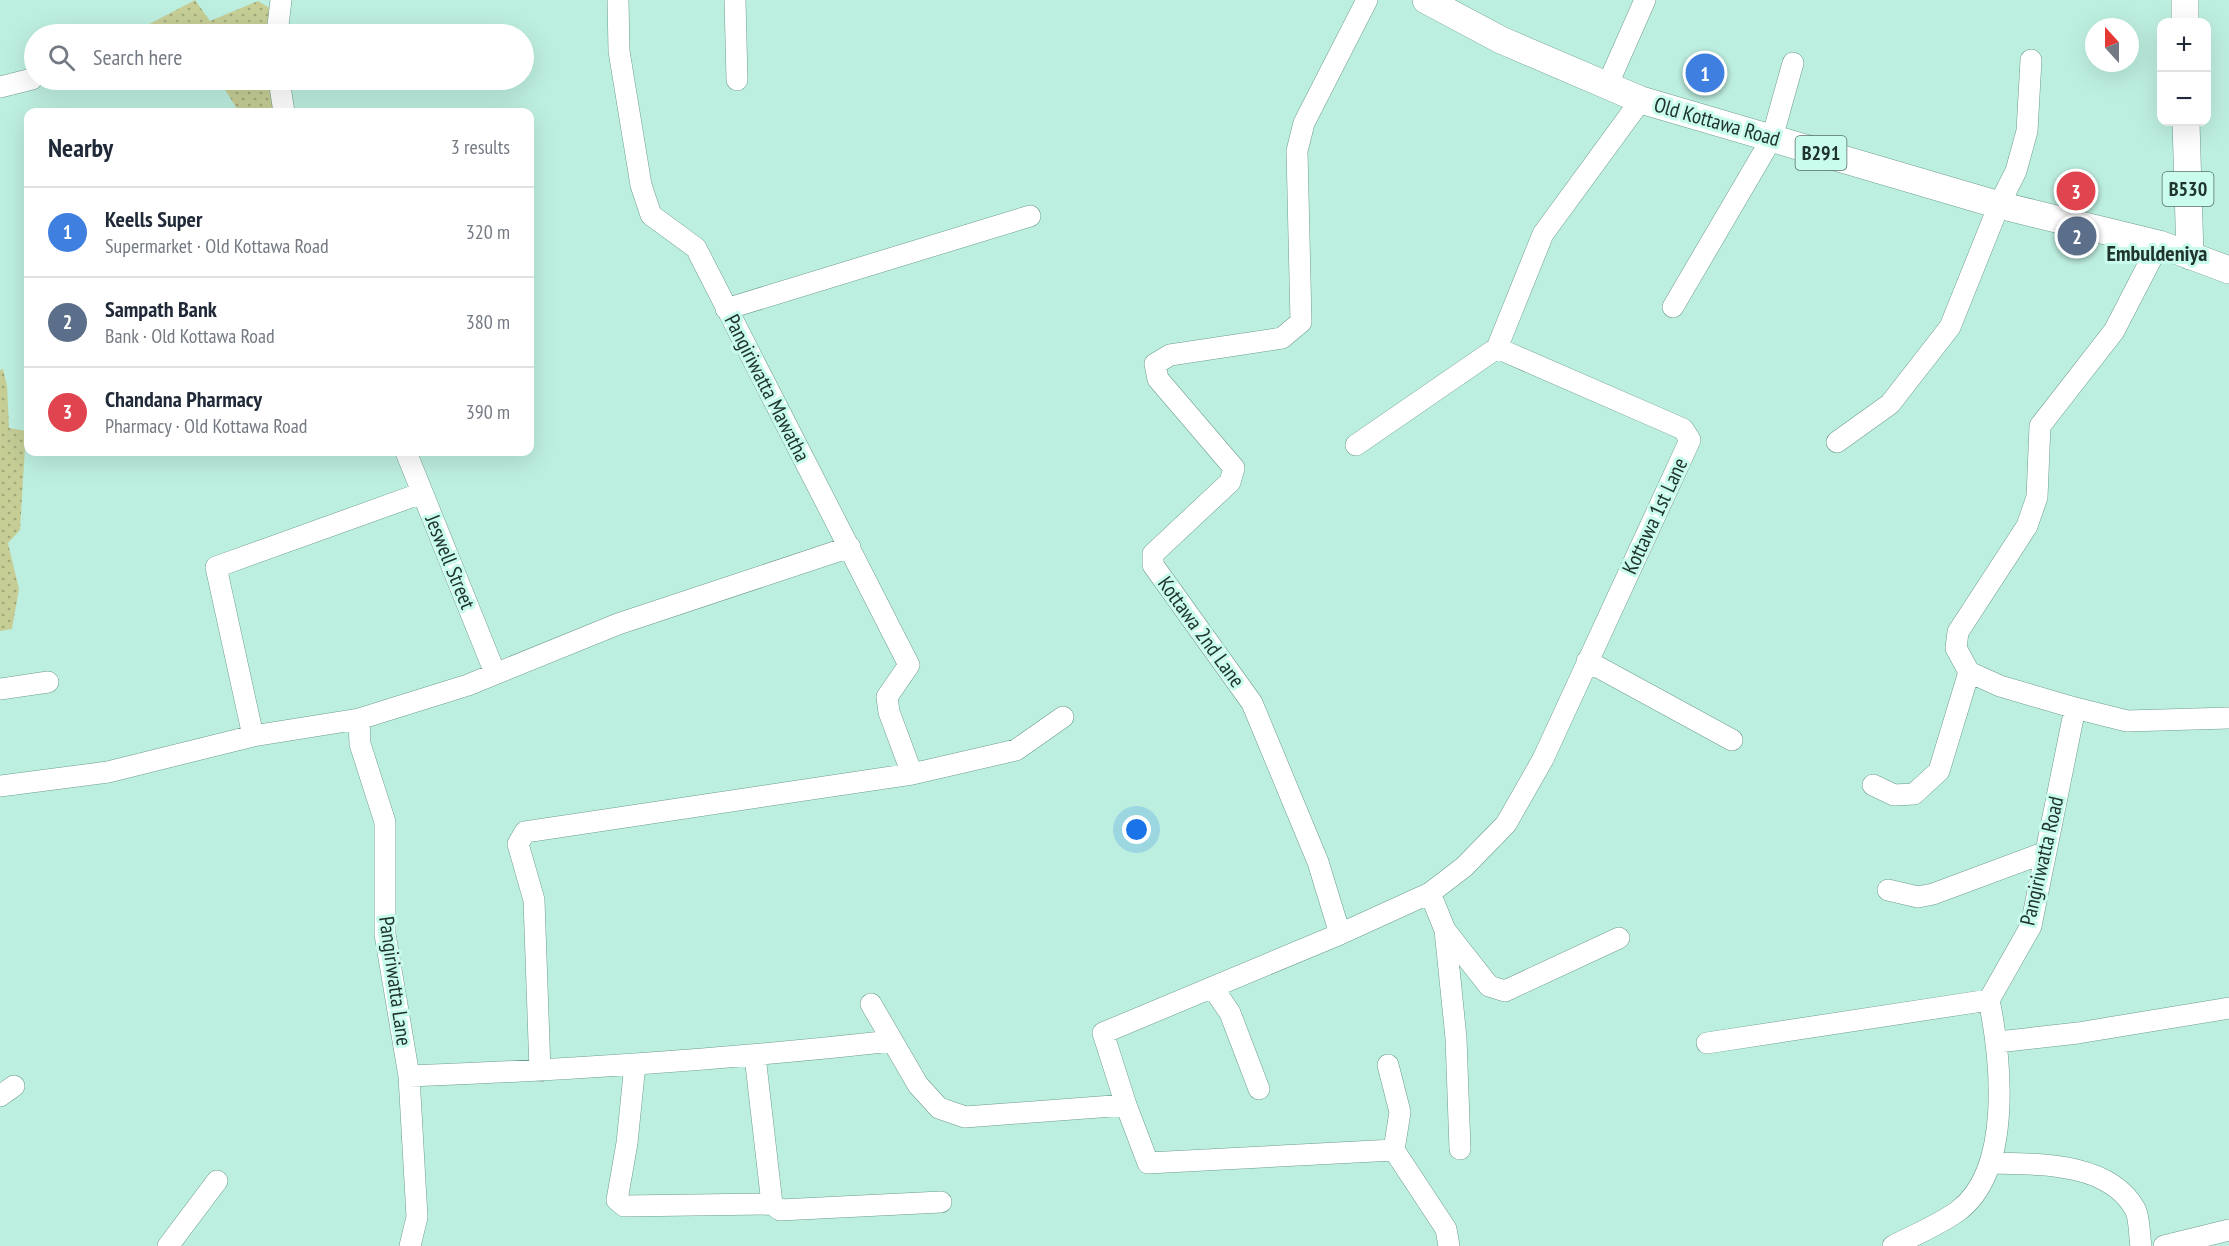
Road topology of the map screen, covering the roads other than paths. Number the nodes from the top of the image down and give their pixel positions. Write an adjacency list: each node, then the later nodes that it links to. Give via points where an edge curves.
1 (281, 0): 9 (street)
2 (618, 0): 27 (street, Pangiriwatta Mawatha, via 619,51 641,184 651,215 696,248)
3 (735, 0): 13 (street)
4 (1367, 0): 52 (street, Kottawa 2nd Lane, via 1304,123 1297,151 1301,322 1282,338 1170,355 1155,364 1158,379 1234,468 1230,482 1153,554 1153,565 1252,703 1318,862)
5 (1426, 0): 14 (main road, Old Kottawa Road / B291, via 1501,40)
6 (1645, 0): 14 (street)
7 (2185, 0): 8 (main road)
8 (2185, 18)
9 (278, 24)
10 (2031, 60): 21 (street, via 2026,131 2016,171)
11 (1792, 63): 20 (street)
12 (24, 81): 15 (street)
13 (736, 81)
14 (1607, 86): 17 (main road, Old Kottawa Road / B291)
15 (0, 87)
16 (281, 90): 18 (street)
17 (1641, 100): 20 (main road, Old Kottawa Road / B291); 28 (street, via 1543,234)
18 (283, 108)
19 (2186, 126): 24 (main road, B530)
20 (1772, 138): 21 (main road, Old Kottawa Road / B291); 26 (street)
21 (1999, 205): 23 (main road, Old Kottawa Road / B291); 29 (street, via 1950,327 1890,404)
22 (1030, 216): 27 (street)
23 (2159, 244): 24 (main road, Old Kottawa Road / B291); 35 (street, via 2114,331 2040,426 2037,497 2027,526 1958,632 1956,648)
24 (2190, 256): 25 (main road, Old Kottawa Road / B291)
25 (2229, 270)
26 (1673, 307)
27 (726, 309): 33 (street, Pangiriwatta Mawatha)
28 (1497, 348): 30 (street); 34 (street, Kottawa 1st Lane, via 1683,429 1690,440)
29 (1837, 442)
30 (1356, 445)
31 (408, 456): 32 (street, Jeswell Street)
32 (422, 493): 36 (street, Jeswell Street); 43 (street, via 216,567)
33 (850, 546): 36 (street, via 618,624); 45 (street, Pangiriwatta Mawatha, via 909,665 887,697)
34 (1587, 661): 44 (street); 50 (street, Kottawa 1st Lane, via 1543,759 1506,824 1464,867)
35 (1969, 672): 39 (street, via 2000,686); 46 (street, via 1939,771 1914,794 1894,795)
36 (495, 673): 42 (street)
37 (48, 682): 38 (street)
38 (0, 689)
39 (2075, 708): 41 (street, via 2127,721); 48 (street, Pangiriwatta Road)
40 (1063, 717): 45 (street, via 1016,750)
41 (2229, 718)
42 (359, 719): 43 (street); 65 (street, Pangiriwatta Lane, via 360,744 385,822 385,934)
43 (253, 736): 47 (street, via 108,772)
44 (1732, 740)
45 (912, 774): 64 (street, via 525,832 518,844 534,900)
46 (1873, 785)
47 (0, 786)
48 (2046, 852): 49 (street, via 1933,894 1918,897); 55 (street, Pangiriwatta Road, via 2031,926)
49 (1888, 890)
50 (1430, 893): 51 (street); 52 (street, Kottawa 1st Lane)
51 (1445, 930): 53 (street, via 1489,986 1505,991); 68 (street, via 1456,1038)
52 (1340, 934): 54 (street, Kottawa 1st Lane)
53 (1619, 938)
54 (1213, 988): 66 (street, via 1230,1013); 67 (street, Kottawa 1st Lane, via 1103,1033)
55 (1989, 1000): 59 (street); 60 (street)
56 (871, 1004): 58 (street)
57 (2229, 1008): 59 (street)
58 (892, 1041): 61 (street); 67 (street, via 918,1085 939,1108 965,1118)
59 (1998, 1042): 70 (street, via 2001,1082)
60 (1707, 1043)
61 (755, 1056): 62 (street); 73 (street)
62 (635, 1064): 64 (street); 73 (street, via 617,1200 624,1206)
63 (1388, 1065): 69 (street, via 1400,1112)
64 (540, 1071): 65 (street)
65 (409, 1076): 76 (street, Pangiriwatta Lane, via 417,1217)
66 (1258, 1089)
67 (1126, 1105): 69 (street, via 1148,1163)
68 (1460, 1149)
69 (1394, 1150): 77 (street, via 1446,1230)
70 (1992, 1163): 78 (street, via 1975,1194 1958,1211); 79 (street, via 2060,1165 2112,1184 2136,1210)
71 (217, 1181): 75 (street)
72 (941, 1202): 73 (street, via 780,1210)
73 (772, 1204)
74 (2229, 1230): 80 (street)
75 (168, 1246)
76 (410, 1246)
77 (1449, 1246)
78 (1893, 1246)
79 (2141, 1246)
80 (2164, 1246)

